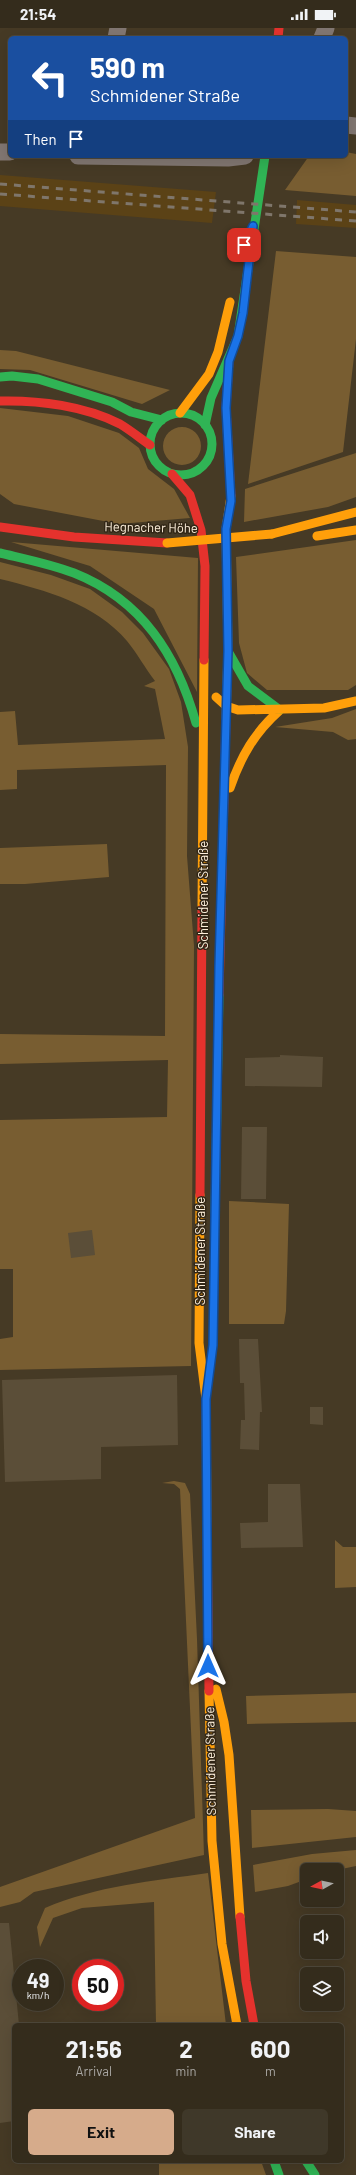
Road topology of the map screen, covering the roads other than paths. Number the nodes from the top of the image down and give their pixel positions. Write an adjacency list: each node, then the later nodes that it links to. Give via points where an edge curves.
1 (265, 158): 2 (main road, Schmidener Straße)
2 (253, 226): 3 (main road, Schmidener Straße); 5 (main road, Schmidener Straße, via 243,313)
3 (239, 261)
4 (233, 290): 8 (main road, via 218,352 209,374)
5 (229, 361): 10 (main road, Schmidener Straße, via 211,398); 19 (main road, Schmidener Straße, via 226,408 231,501)
6 (0, 377): 9 (main road, via 38,379 112,402 131,412)
7 (0, 401): 11 (main road, via 45,404 100,417 120,425)
8 (180, 413): 9 (main road); 10 (main road, via 198,418)
9 (162, 420): 11 (main road, via 153,431)
10 (205, 425): 12 (main road, via 212,442)
11 (150, 445): 14 (main road, via 156,463)
12 (211, 452): 13 (main road); 14 (main road, via 207,461 196,471 181,475)
13 (213, 466)
14 (172, 474): 25 (main road, Schmidener Straße, via 190,495 202,530 206,584)
15 (218, 507): 19 (main road, Schmidener Straße)
16 (356, 512): 22 (main road)
17 (0, 518): 20 (main road, Hegnacher Höhe)
18 (0, 527): 20 (main road, Hegnacher Höhe)
19 (226, 529): 24 (main road, Schmidener Straße)
20 (29, 530): 22 (main road, Hegnacher Höhe, bridge, via 167,543)
21 (356, 530): 22 (main road, via 314,536)
22 (276, 533)
23 (0, 553): 29 (main road, via 85,577 116,596 142,617 159,638 189,694)
24 (228, 651): 27 (main road, Schmidener Straße); 28 (main road, via 246,685 260,698)
25 (205, 687): 27 (main road); 29 (main road, Schmidener Straße)
26 (356, 701): 28 (main road, via 324,708)
27 (226, 706): 28 (main road, via 238,710); 30 (main road, Schmidener Straße)
28 (280, 710): 30 (main road, Schmidener Straße, via 262,724 248,743)
29 (204, 758): 32 (main road, Schmidener Straße)
30 (224, 807): 31 (main road, Schmidener Straße)
31 (217, 1103): 32 (main road); 33 (main road, Schmidener Straße)
32 (201, 1104): 35 (main road, Schmidener Straße, via 199,1343)
33 (215, 1220)
34 (211, 1360): 35 (main road, Schmidener Straße)
35 (206, 1399): 36 (main road, Schmidener Straße)
36 (208, 1666): 37 (main road, Schmidener Straße, via 212,1841 222,1944); 38 (main road, via 224,1715 231,1761 242,1941 249,2006)
37 (237, 2023)
38 (253, 2023)
39 (275, 2163): 41 (main road)
40 (307, 2163): 42 (main road)
41 (279, 2175)
42 (315, 2175)

